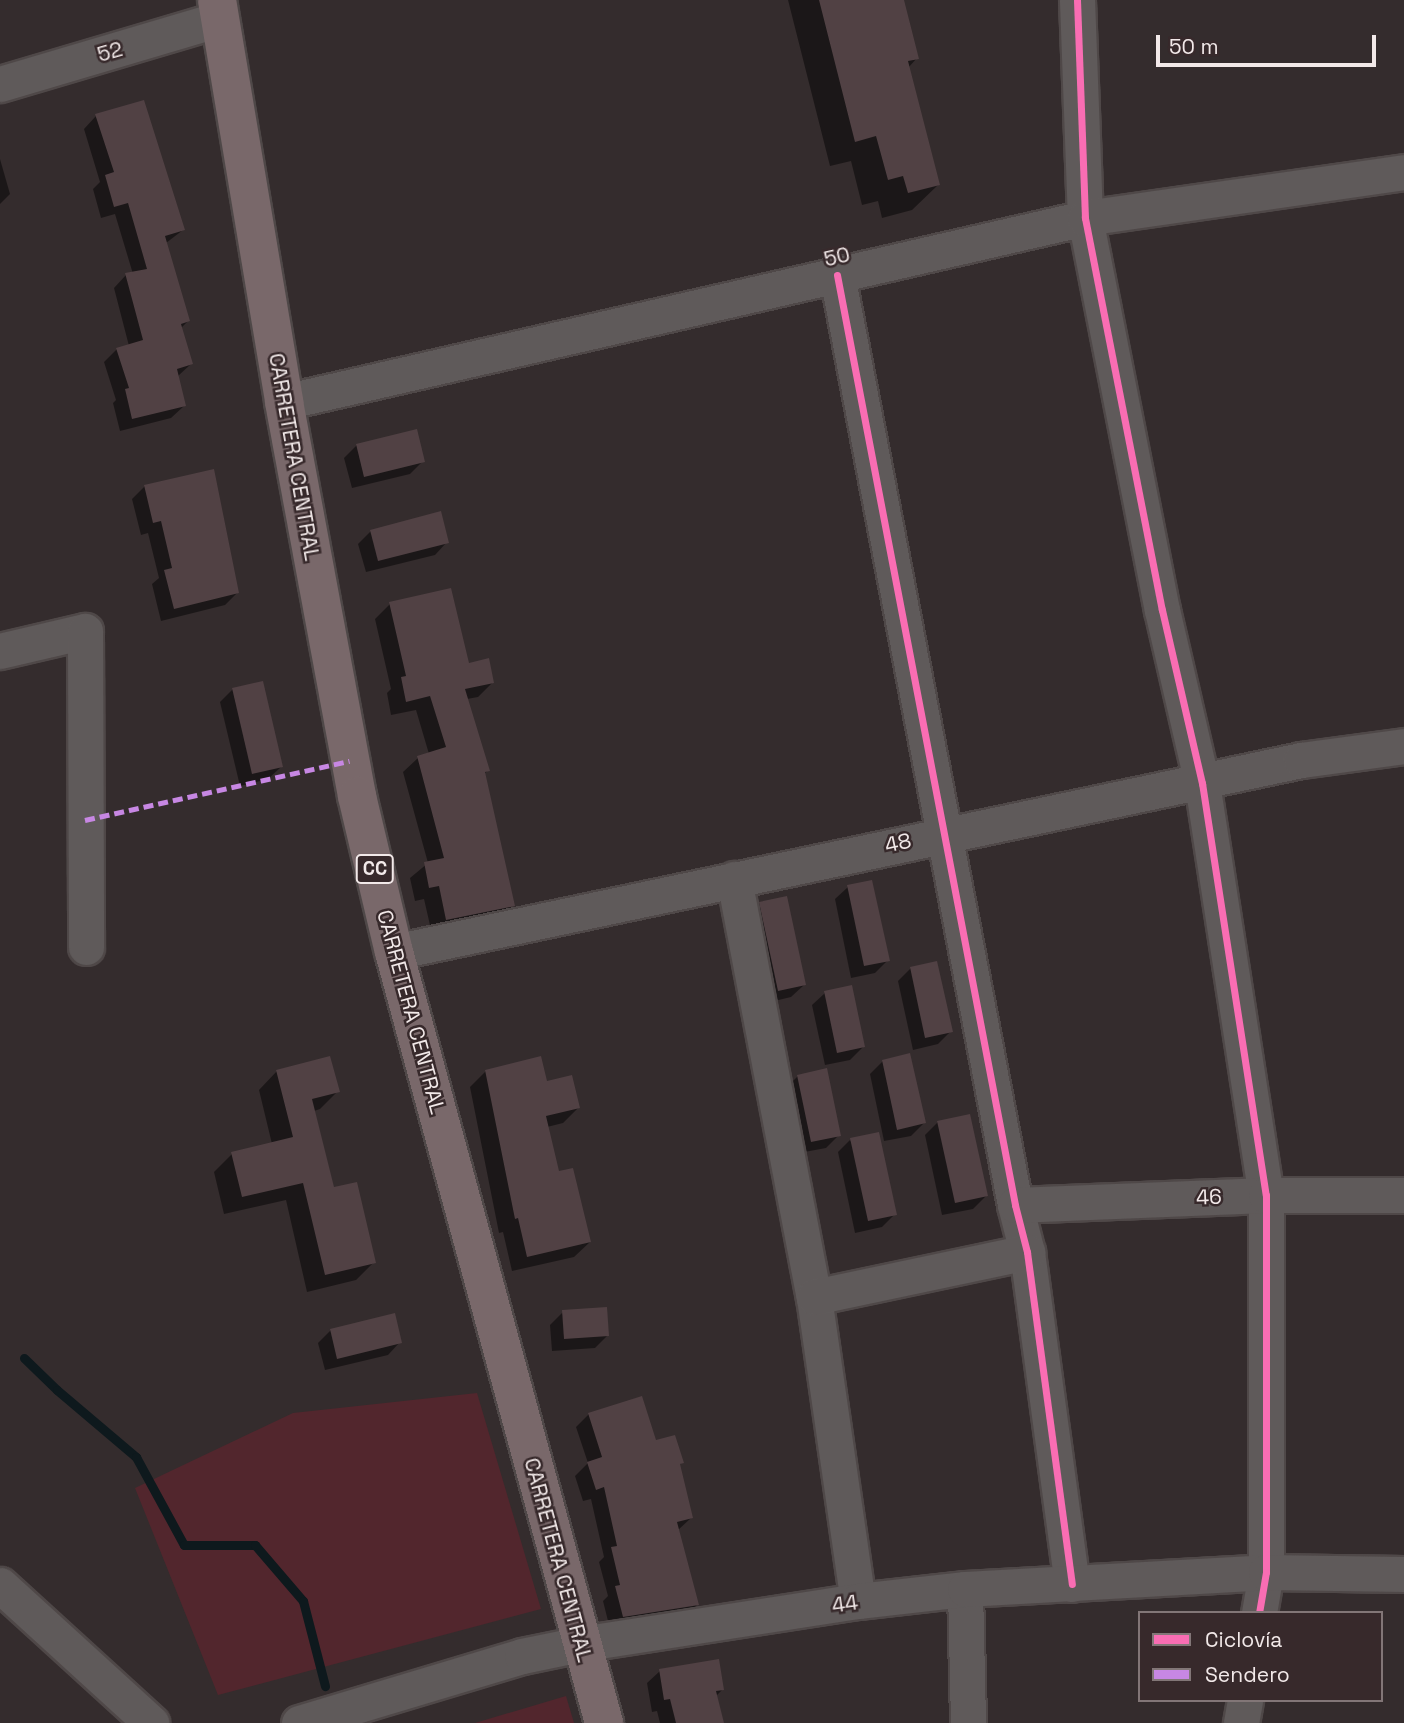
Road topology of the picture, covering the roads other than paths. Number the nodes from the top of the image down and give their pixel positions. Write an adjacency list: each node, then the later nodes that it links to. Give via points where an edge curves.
1 (1077, 0): 5 (street)
2 (218, 10): 3 (street, 52); 7 (highway, CARRETERA CENTRAL / CC)
3 (0, 84)
4 (1404, 172): 5 (street, 50)
5 (1084, 218): 6 (street, 50); 10 (street)
6 (837, 275): 7 (street, 50); 11 (street)
7 (284, 402): 14 (highway, CARRETERA CENTRAL / CC, via 357,796)
8 (0, 651): 13 (street, via 85,631)
9 (1404, 746): 10 (street, 48, via 1301,760)
10 (1202, 783): 11 (street, 48); 15 (street)
11 (945, 833): 12 (street, 48); 17 (street)
12 (734, 879): 14 (street, 48); 19 (street)
13 (86, 947)
14 (394, 952): 27 (highway, CARRETERA CENTRAL / CC)
15 (1266, 1195): 16 (street, 46); 17 (street, 46); 20 (street)
16 (1404, 1195)
17 (1014, 1205): 18 (street)
18 (1027, 1252): 19 (street); 22 (street)
19 (814, 1297): 25 (street)
20 (1266, 1573): 21 (street, 44); 22 (street, 44); 26 (street)
21 (1404, 1574)
22 (1072, 1584): 24 (street, 44)
23 (0, 1585): 29 (street)
24 (965, 1589): 25 (street, 44); 32 (street)
25 (858, 1601): 27 (street, 44)
26 (1259, 1611)
27 (580, 1644): 30 (street, 44, via 522,1656); 31 (highway, CARRETERA CENTRAL / CC)
28 (1245, 1702): 33 (street)
29 (151, 1723)
30 (299, 1723)
31 (604, 1723)
32 (968, 1723)
33 (1241, 1723)

